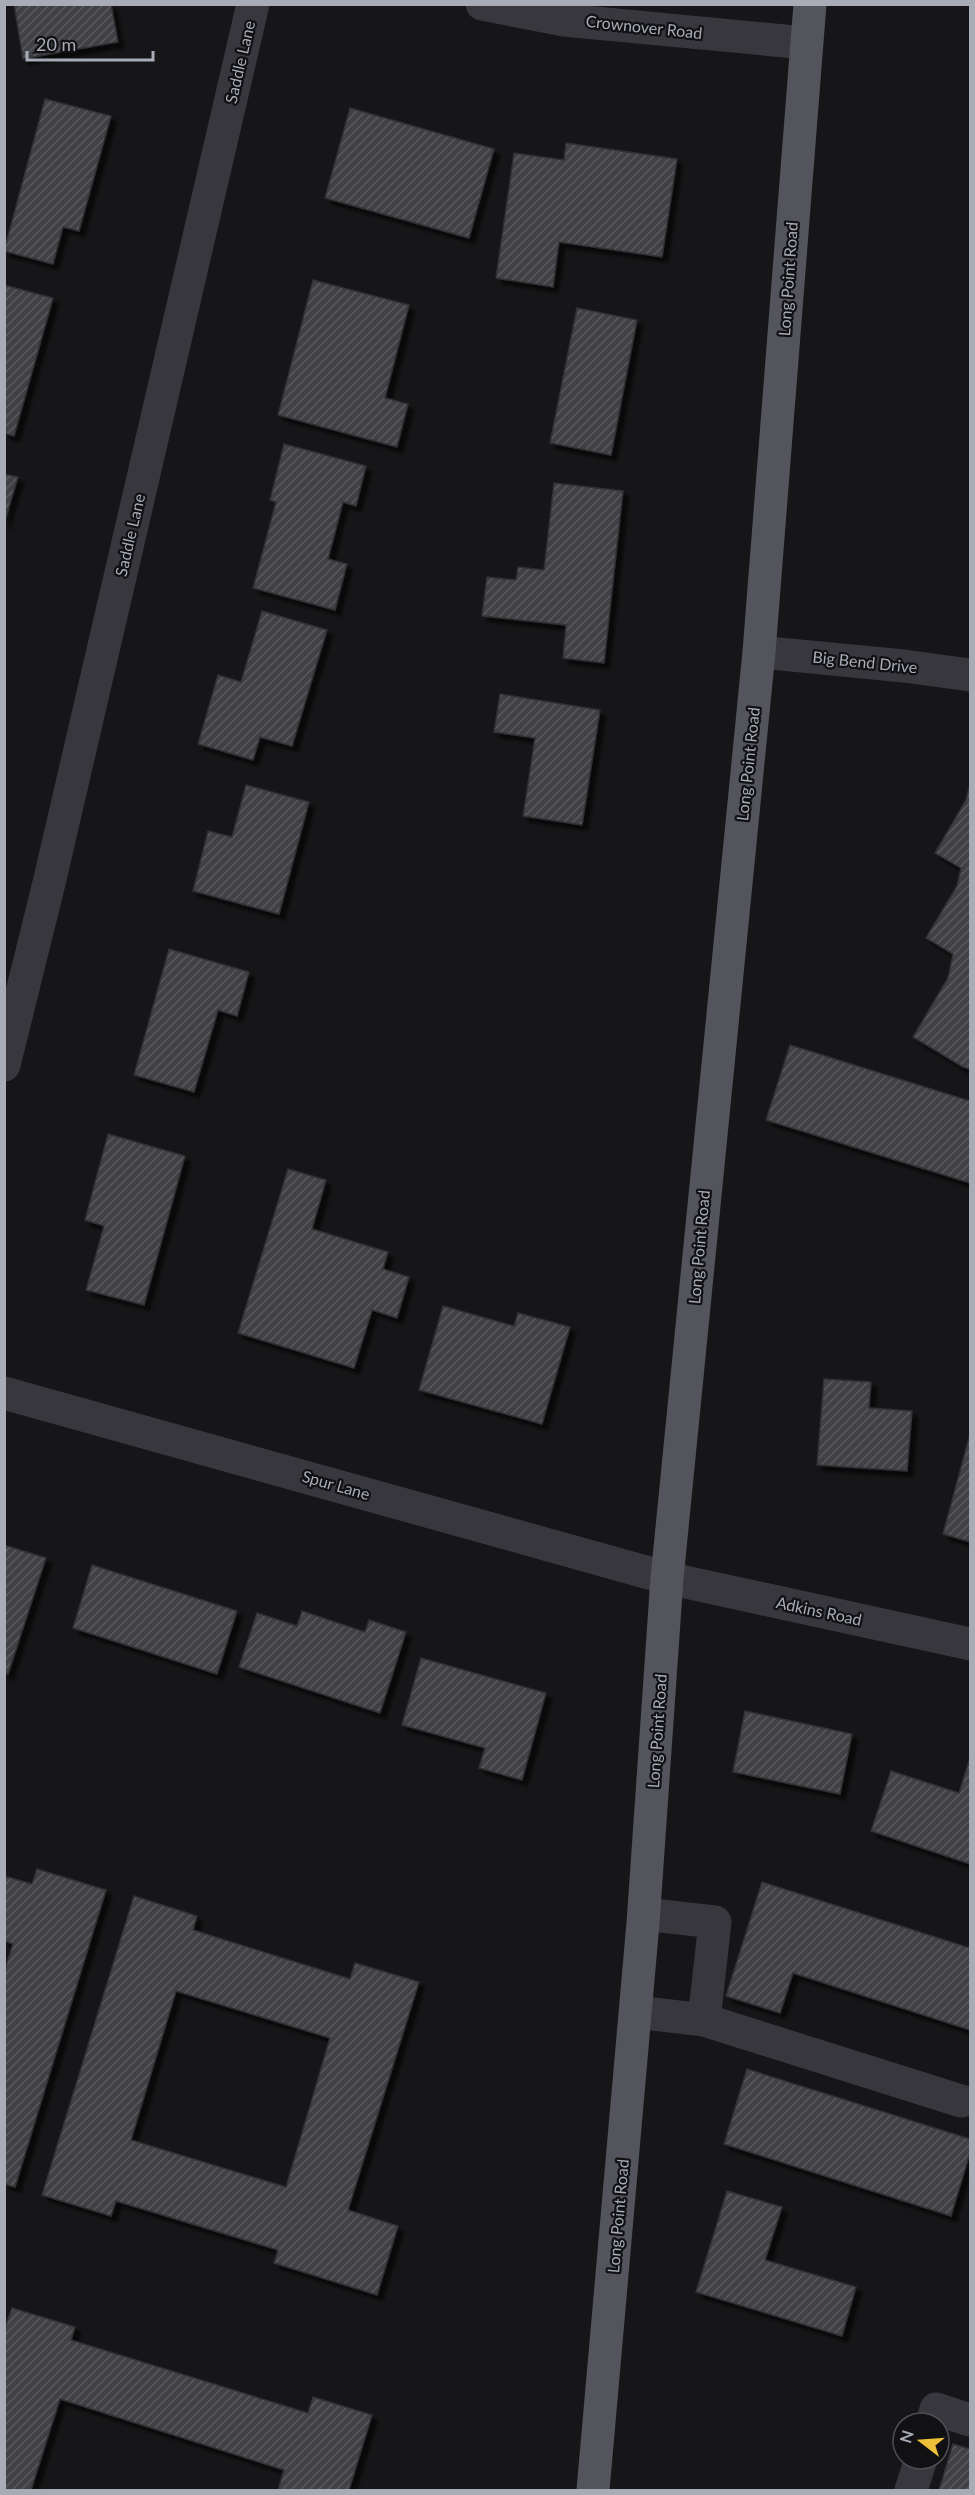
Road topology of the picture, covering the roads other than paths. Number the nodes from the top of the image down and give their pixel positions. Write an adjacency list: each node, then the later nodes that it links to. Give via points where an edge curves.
1 (253, 4): 7 (street, Saddle Lane)
2 (482, 4): 4 (street, Crownover Road, via 564,20)
3 (810, 4): 4 (main road, Long Point Road)
4 (806, 43): 5 (main road, Long Point Road)
5 (759, 652): 6 (street, Big Bend Drive); 9 (main road, Long Point Road)
6 (970, 675)
7 (4, 1065)
8 (4, 1393): 9 (street, Spur Lane)
9 (667, 1578): 10 (street, Adkins Road); 11 (main road, Long Point Road)
10 (970, 1644)
11 (644, 1914): 12 (main road, Long Point Road); 13 (street, via 715,1922)
12 (636, 2012): 13 (street); 18 (main road, Long Point Road)
13 (704, 2020): 14 (street)
14 (962, 2101)
15 (951, 2414): 16 (street)
16 (970, 2420)
17 (917, 2471): 19 (street)
18 (593, 2490)
19 (911, 2490)

